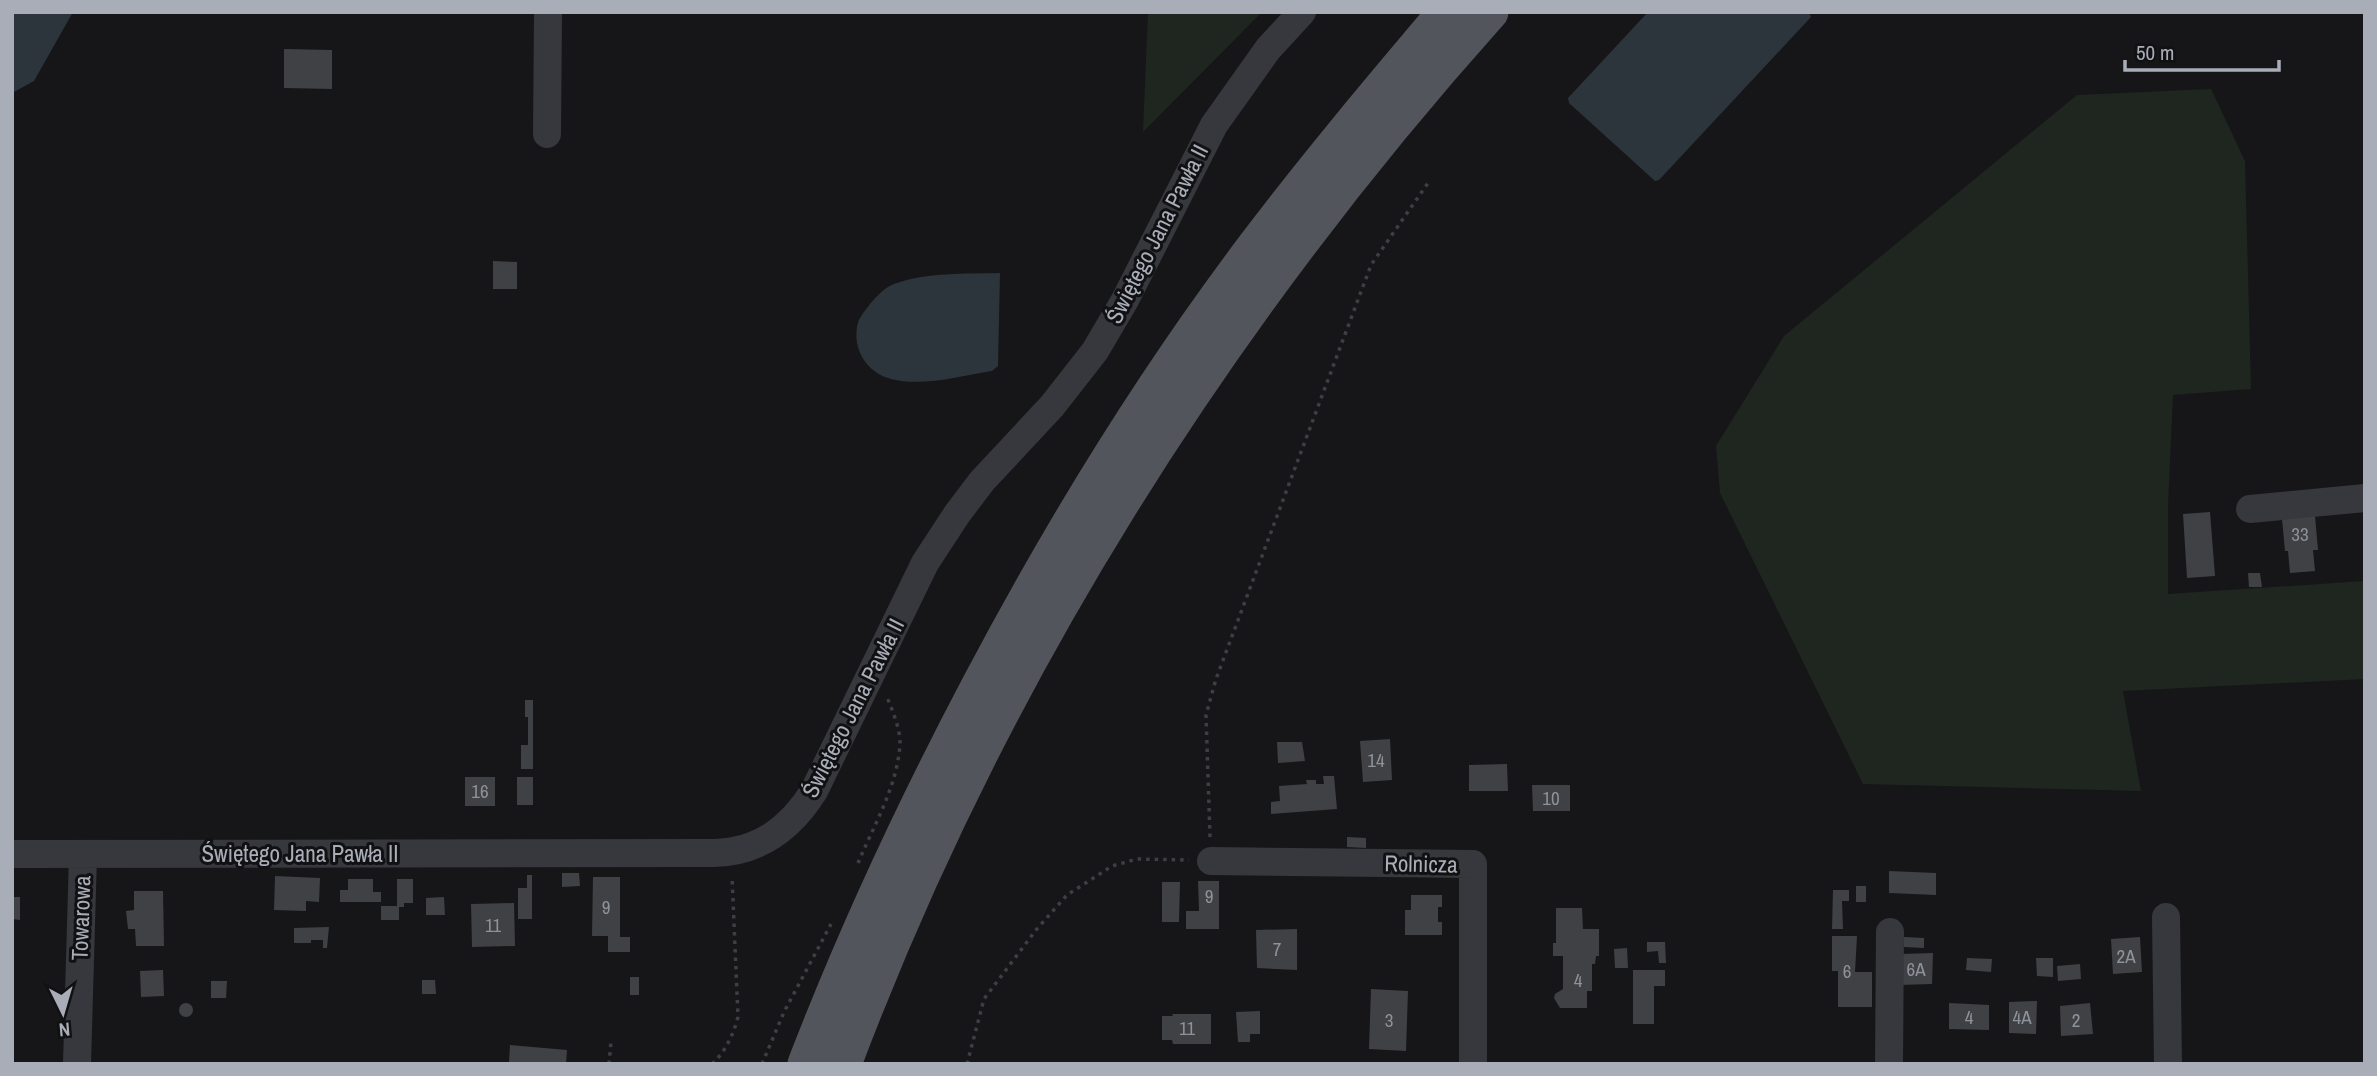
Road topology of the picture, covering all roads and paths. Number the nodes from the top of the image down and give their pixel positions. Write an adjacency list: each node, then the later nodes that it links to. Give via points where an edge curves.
1 (548, 12): 5 (street)
2 (1302, 12): 9 (street, Świętego Jana Pawła II, via 1268,49 1214,125 1095,351 1052,406 982,481 925,563)
3 (1446, 12): 23 (main road, via 1345,130 1252,250 1172,363 1055,548 907,828)
4 (1490, 12): 24 (main road, via 1371,150 1279,270 1193,392 1078,573 969,775 910,900)
5 (547, 134)
6 (1428, 183): 13 (path, via 1371,265 1216,679 1206,715)
7 (2365, 498): 8 (street)
8 (2249, 509)
9 (873, 669): 10 (street, Świętego Jana Pawła II, via 803,809 767,841); 14 (path, via 893,711 900,741 892,784)
10 (731, 853): 12 (street, Świętego Jana Pawła II); 21 (path, via 738,1017 733,1035)
11 (12, 854): 12 (street, Świętego Jana Pawła II)
12 (83, 855): 19 (street, Towarowa)
13 (1211, 861): 25 (path, via 1137,859 1112,866 1067,895 984,999); 26 (street, Rolnicza, via 1474,864)
14 (858, 864)
15 (836, 914): 22 (path)
16 (2166, 917): 28 (street)
17 (1890, 932): 27 (street)
18 (611, 1042): 20 (path)
19 (77, 1064)
20 (609, 1064)
21 (712, 1064)
22 (762, 1064)
23 (806, 1064)
24 (843, 1064)
25 (967, 1064)
26 (1474, 1064)
27 (1889, 1064)
28 (2168, 1064)

